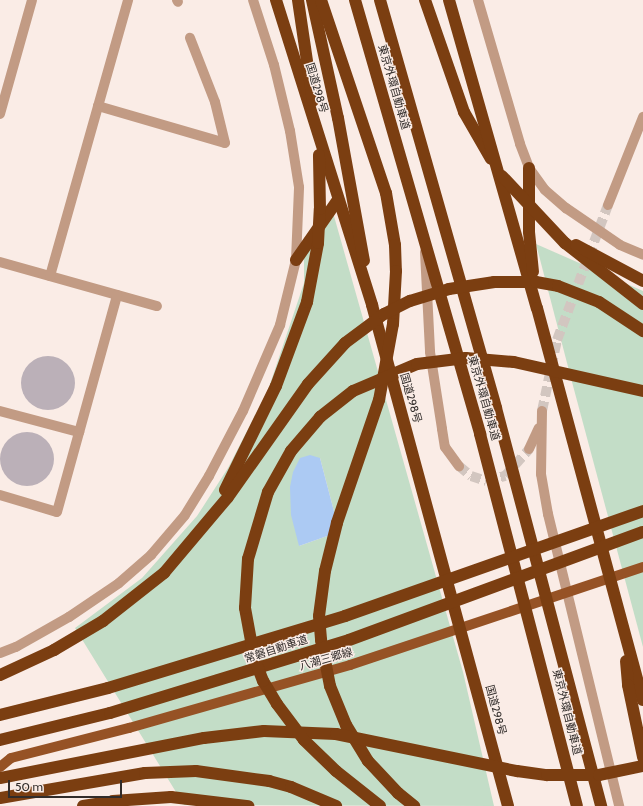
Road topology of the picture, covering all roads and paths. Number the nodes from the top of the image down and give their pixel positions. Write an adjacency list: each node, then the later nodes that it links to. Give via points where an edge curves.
1 (32, 0): 17 (street)
2 (128, 0): 16 (street)
3 (252, 0): 25 (street, via 274,65 291,138 299,187)
4 (276, 0): 20 (highway, 国道298号)
5 (298, 0): 45 (highway, via 311,84 320,171 318,243 311,280 298,330 260,422 233,476)
6 (312, 0): 31 (highway, via 338,118)
7 (321, 0): 64 (highway, via 386,193 395,245 396,271 393,324 379,400 337,523 325,571 319,616 320,640 330,686 346,725 368,761)
8 (355, 0): 23 (highway, 東京外環自動車道)
9 (380, 0): 67 (highway, 東京外環自動車道, via 496,408)
10 (425, 0): 15 (highway)
11 (429, 0): 15 (highway)
12 (449, 0): 33 (highway)
13 (478, 0): 19 (street)
14 (190, 38): 16 (street, via 215,102 225,143)
15 (446, 65): 22 (highway, via 464,112 489,157 520,198)
16 (98, 106): 27 (street)
17 (0, 114)
18 (643, 117): 21 (street)
19 (529, 168): 24 (street, via 546,190 566,208 620,244); 33 (highway, via 529,232)
20 (338, 201): 25 (highway); 31 (highway, 国道298号)
21 (608, 205)
22 (539, 217): 28 (highway, via 594,256); 30 (highway, via 592,266)
23 (424, 240): 41 (street, via 428,330 445,447); 66 (highway, 東京外環自動車道, via 480,434)
24 (643, 255)
25 (296, 260): 48 (street, via 280,325 263,370 209,476 185,515 151,555 119,583 69,617 16,647)
26 (0, 262): 27 (street)
27 (50, 276): 29 (street)
28 (643, 281)
29 (117, 295): 32 (street); 39 (street)
30 (643, 304)
31 (372, 305): 65 (highway, 国道298号)
32 (157, 306)
33 (537, 308): 47 (highway)
34 (643, 331): 45 (highway, via 599,302 558,286 536,282 472,285 410,301 365,327 327,361)
35 (643, 391): 63 (highway, via 514,362 466,358 417,364 353,391 320,417 292,451 268,492 248,559 245,608 254,657 277,704 304,740 336,771)
36 (0, 411): 39 (street)
37 (542, 411): 38 (street)
38 (540, 426): 40 (street); 68 (street, via 541,474 548,514)
39 (79, 432): 42 (street, via 57,512)
40 (529, 449)
41 (459, 466)
42 (0, 495)
43 (643, 511): 51 (highway, 常磐自動車道, via 345,616 108,688)
44 (643, 532): 52 (highway, 常磐自動車道, via 349,640 110,713)
45 (184, 553): 49 (highway, via 146,589 103,621 54,650)
46 (643, 567): 55 (main road, 八潮三郷線, via 350,665 129,728)
47 (624, 629): 50 (highway); 54 (highway, via 628,685)
48 (0, 653)
49 (0, 675)
50 (643, 700)
51 (0, 715)
52 (0, 740)
53 (0, 756): 55 (main road, 八潮三郷線)
54 (643, 757)
55 (11, 758): 57 (main road, 八潮三郷線)
56 (643, 766): 58 (highway, via 599,775 547,775 336,734 264,731 204,738)
57 (0, 767)
58 (0, 778)
59 (0, 798): 62 (highway, via 145,773 196,771 269,781 291,787)
60 (83, 806): 61 (highway, via 171,797)
61 (248, 806)
62 (336, 806)
63 (380, 806)
64 (414, 806)
65 (508, 806)
66 (577, 806)
67 (601, 806)
68 (619, 806)

